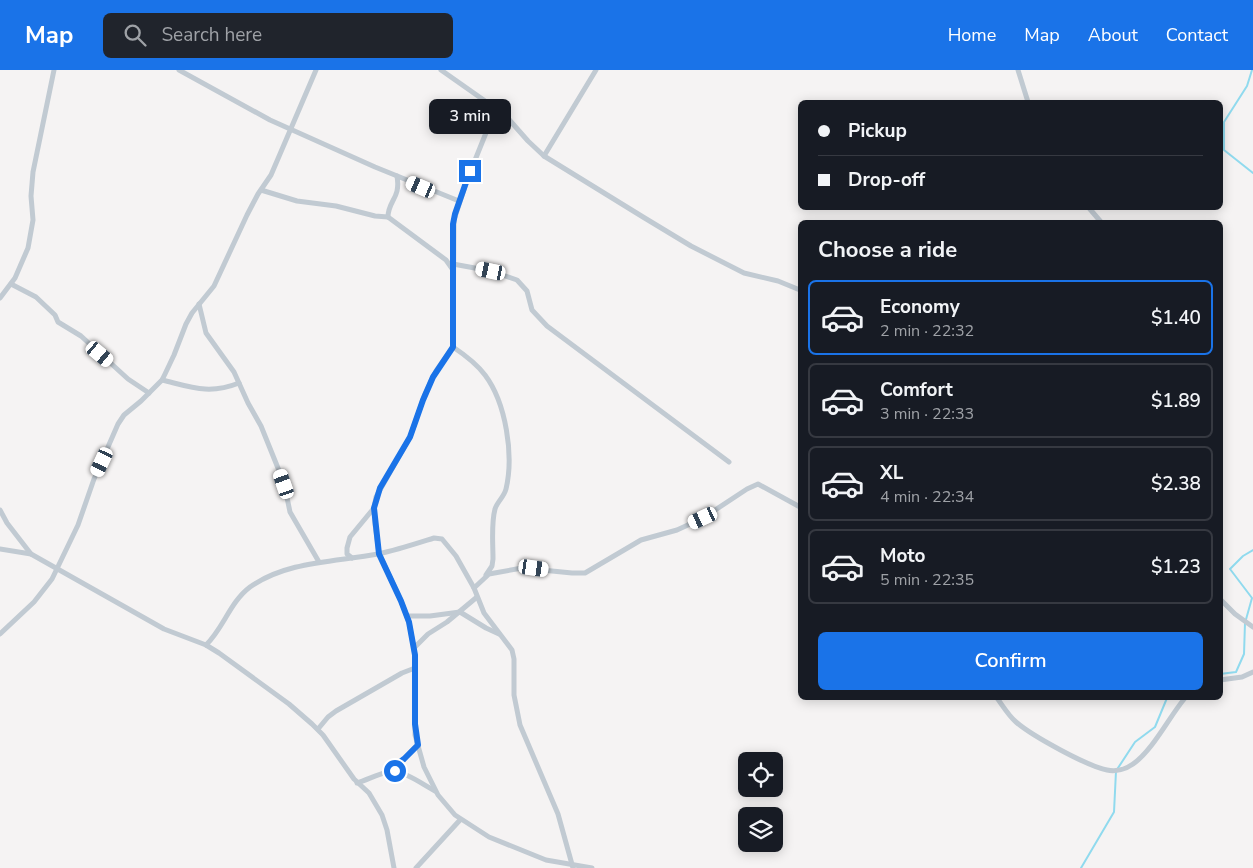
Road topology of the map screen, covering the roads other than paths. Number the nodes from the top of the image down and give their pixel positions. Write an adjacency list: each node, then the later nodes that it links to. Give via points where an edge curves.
1 (54, 70): 18 (street, via 33,172 33,220 28,248)
2 (179, 70): 9 (street, via 263,117)
3 (316, 70): 9 (street)
4 (441, 70): 8 (street)
5 (596, 70): 10 (street)
6 (1018, 70): 7 (street)
7 (1027, 100)
8 (496, 108): 10 (street); 13 (street)
9 (292, 129): 11 (street); 12 (street, via 271,175)
10 (544, 156): 19 (street, via 691,246 744,273)
11 (396, 176): 13 (street); 15 (street, via 398,189)
12 (260, 190): 15 (street, via 297,201); 21 (street, via 217,281)
13 (460, 201): 17 (street, via 453,224)
14 (1091, 210): 16 (street)
15 (388, 217): 17 (street)
16 (1099, 220)
17 (454, 267): 22 (street); 26 (street, via 491,271 520,282 528,294 532,310 547,326)
18 (11, 284): 20 (street); 25 (street, via 36,297 58,322 81,336 128,379)
19 (798, 289)
20 (0, 298)
21 (199, 304): 23 (street, via 186,324); 24 (street, via 209,339)
22 (453, 347): 28 (street, via 433,377 410,437 380,488); 36 (street, via 469,358 485,376 496,396 506,427 506,488 494,512 492,564)
23 (162, 380): 24 (street, via 210,391); 25 (street)
24 (239, 383): 34 (street, via 262,426 284,484 290,512)
25 (149, 392): 35 (street, via 118,424)
26 (729, 462)
27 (798, 506): 36 (street, via 758,484 703,518 641,540 585,573 522,568)
28 (374, 508): 32 (street); 33 (street, via 350,537 347,554)
29 (0, 510): 31 (street)
30 (0, 549): 31 (street)
31 (31, 554): 35 (street)
32 (379, 554): 33 (street); 37 (street, via 434,538 442,539); 41 (street)
33 (352, 558): 34 (street)
34 (319, 562): 45 (street, via 263,578 248,588)
35 (58, 567): 43 (street, via 41,594); 45 (street, via 164,629)
36 (484, 578): 37 (street)
37 (474, 588): 38 (street)
38 (478, 597): 40 (street); 44 (street, via 484,614)
39 (1223, 602): 42 (street)
40 (460, 612): 41 (street); 44 (street); 46 (street)
41 (407, 616): 46 (street)
42 (1253, 627)
43 (0, 634)
44 (502, 635): 58 (street, via 513,654 514,695 520,725 554,804)
45 (206, 645): 52 (street, via 289,704)
46 (414, 648): 47 (street)
47 (415, 668): 52 (street, via 336,711); 53 (street)
48 (1253, 672): 49 (street)
49 (1223, 680)
50 (999, 700): 51 (street, via 1015,721 1027,730 1077,758 1116,771 1134,763 1145,752)
51 (1184, 700)
52 (318, 729): 55 (street)
53 (418, 745): 54 (street); 56 (street)
54 (387, 772): 55 (street); 56 (street, via 395,771 410,777)
55 (358, 783): 59 (street, via 369,793 382,815)
56 (436, 792): 57 (street)
57 (460, 820): 58 (street, via 502,843); 60 (street)
58 (572, 867): 61 (street)
59 (394, 868)
60 (416, 868)
61 (592, 868)

